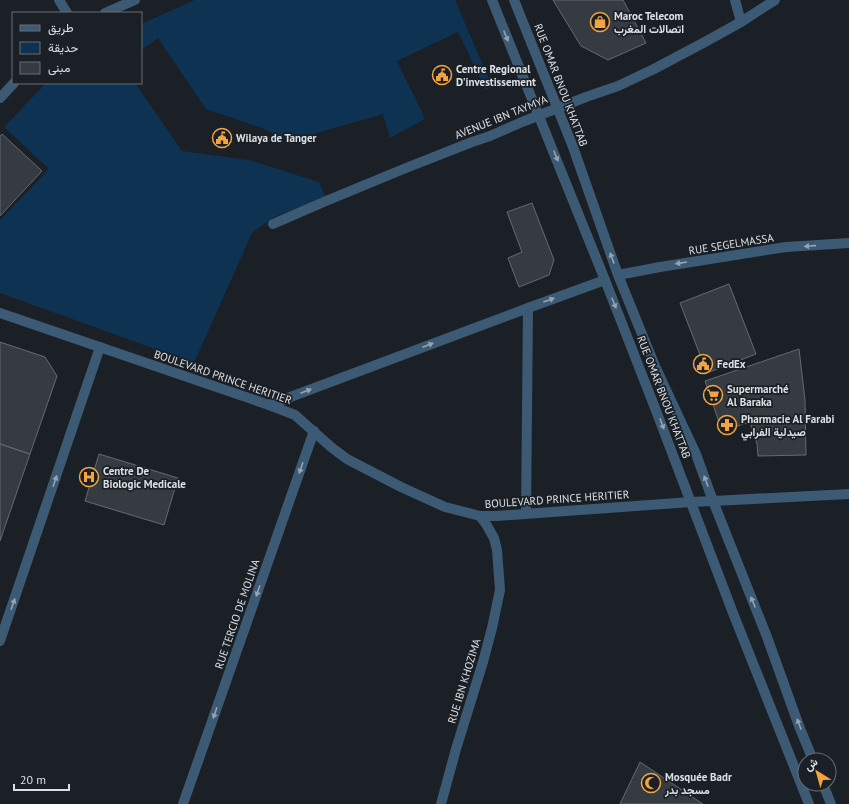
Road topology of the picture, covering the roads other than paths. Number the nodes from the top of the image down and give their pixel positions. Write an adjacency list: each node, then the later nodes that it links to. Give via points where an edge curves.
1 (59, 0): 7 (street)
2 (135, 0): 8 (street)
3 (492, 0): 13 (street, RUE OMAR BNOU KHATTAB, one-way to 13)
4 (514, 0): 12 (street, RUE OMAR BNOU KHATTAB)
5 (735, 0): 9 (street)
6 (775, 0): 9 (street, AVENUE IBN TAYMYA)
7 (66, 12)
8 (107, 12)
9 (741, 22): 12 (street, AVENUE IBN TAYMYA, via 647,73)
10 (13, 84): 11 (street)
11 (0, 98)
12 (557, 108): 13 (street, AVENUE IBN TAYMYA); 16 (street, RUE OMAR BNOU KHATTAB, one-way to 12)
13 (539, 115): 14 (street, AVENUE IBN TAYMYA); 17 (street, RUE OMAR BNOU KHATTAB, one-way to 17)
14 (274, 224)
15 (849, 243): 16 (street, RUE SEGELMASSA, one-way to 16, via 786,247)
16 (618, 274): 24 (street, RUE OMAR BNOU KHATTAB, one-way to 16, via 696,454 655,366)
17 (605, 280): 18 (street, one-way to 17); 25 (street, RUE OMAR BNOU KHATTAB, one-way to 25)
18 (528, 308): 21 (street, one-way to 18); 26 (street)
19 (0, 313): 20 (street, BOULEVARD PRINCE HERITIER)
20 (100, 347): 21 (street, BOULEVARD PRINCE HERITIER); 28 (street, one-way to 20)
21 (270, 405): 22 (street, BOULEVARD PRINCE HERITIER, via 295,415)
22 (314, 431): 27 (street, BOULEVARD PRINCE HERITIER, via 347,459 401,487 445,507); 31 (street, RUE TERCIO DE MOLINA, one-way to 31)
23 (849, 494): 24 (street, BOULEVARD PRINCE HERITIER)
24 (713, 501): 25 (street, BOULEVARD PRINCE HERITIER); 29 (street, RUE OMAR BNOU KHATTAB, one-way to 24)
25 (691, 502): 26 (street, BOULEVARD PRINCE HERITIER); 33 (street, RUE OMAR BNOU KHATTAB)
26 (526, 514): 27 (street, BOULEVARD PRINCE HERITIER)
27 (480, 516): 32 (street, RUE IBN KHOZIMA, via 494,538 500,590 483,662)
28 (0, 641)
29 (810, 752)
30 (827, 792): 34 (street)
31 (183, 804)
32 (441, 804)
33 (809, 804)
34 (832, 804)

